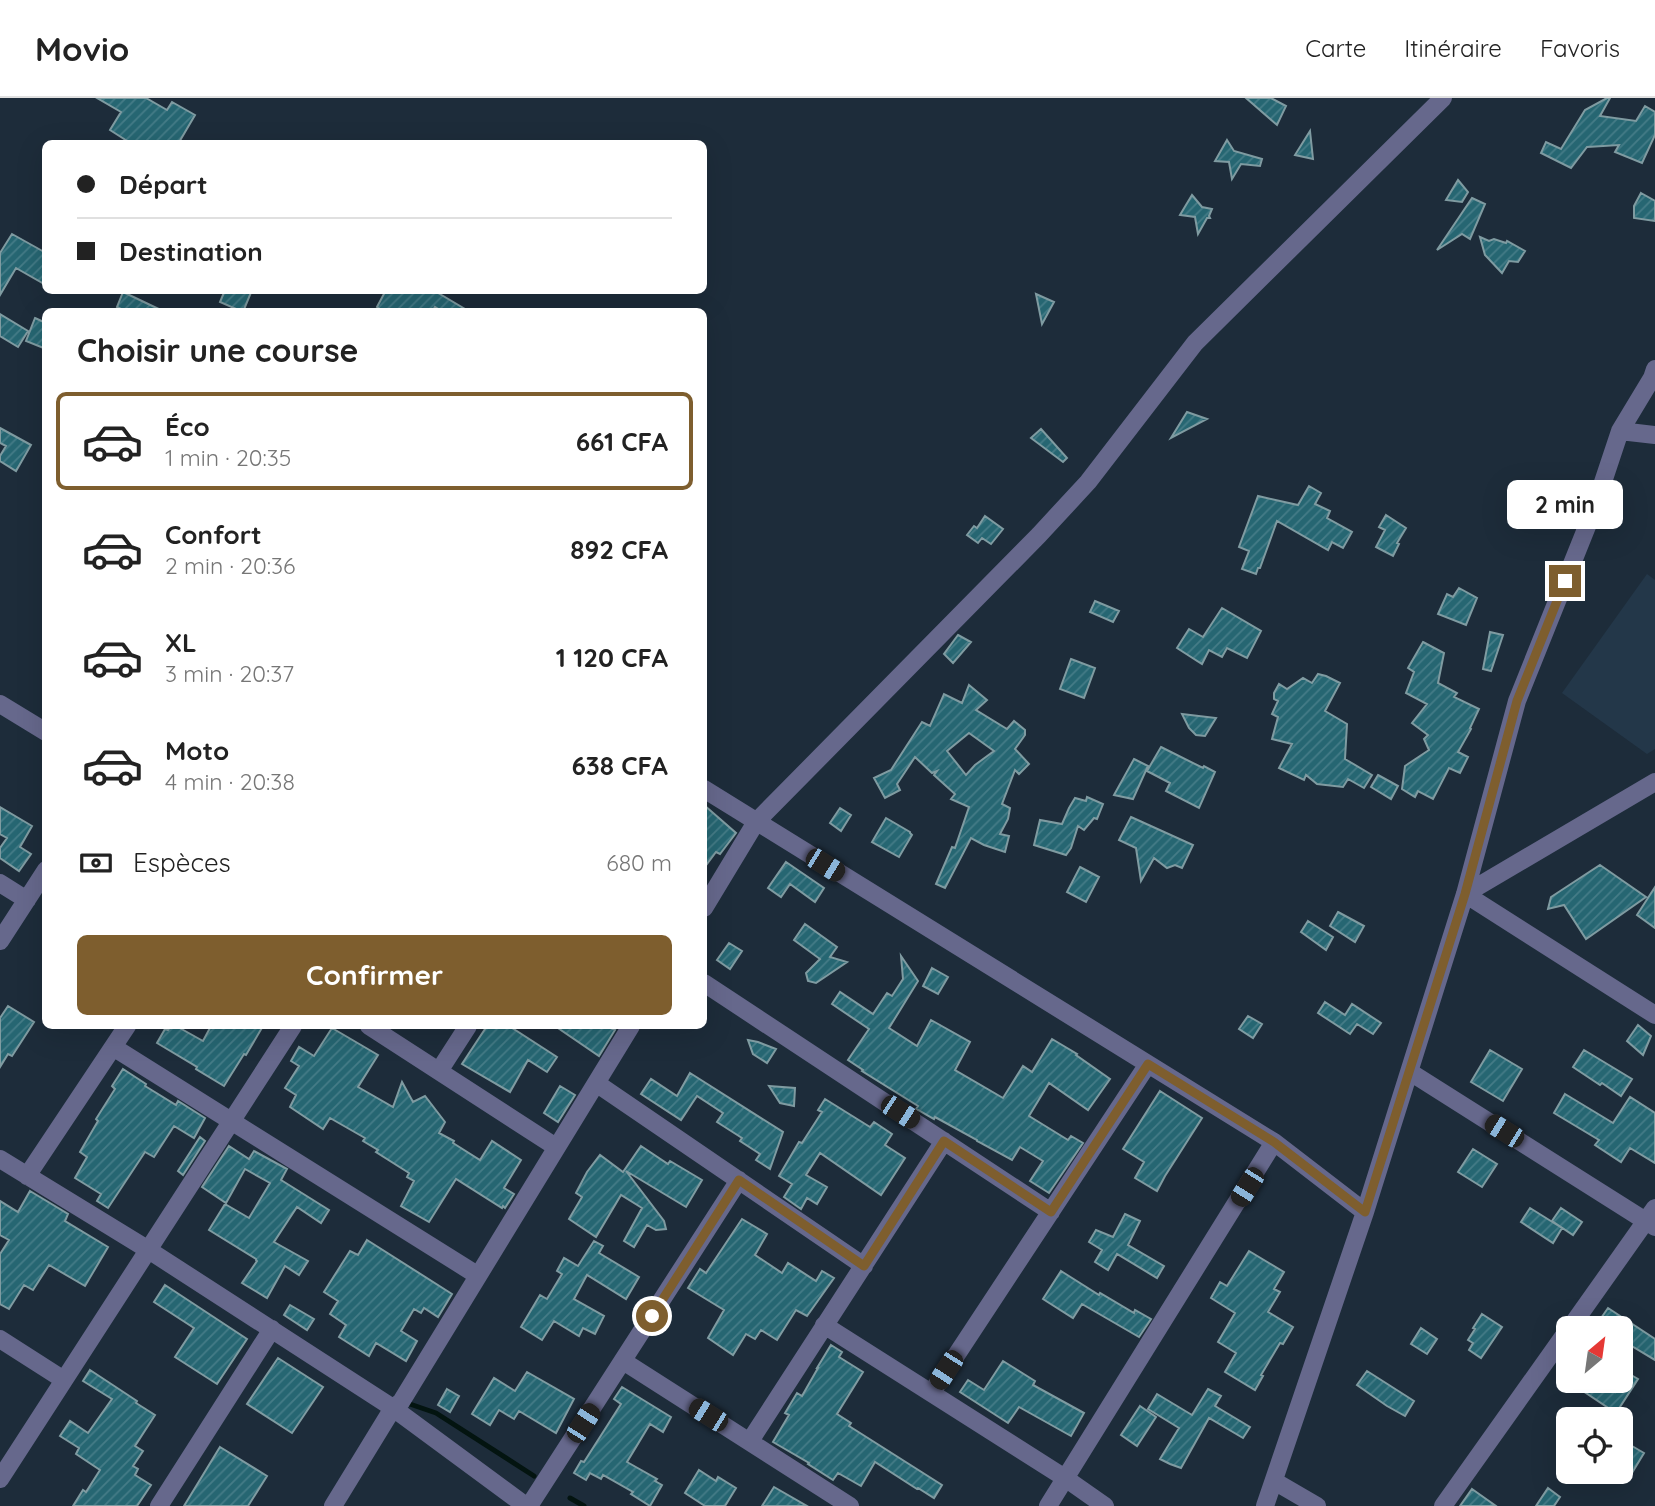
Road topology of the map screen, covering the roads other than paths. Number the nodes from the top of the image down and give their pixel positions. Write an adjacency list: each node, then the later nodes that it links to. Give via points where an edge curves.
1 (1443, 98): 9 (street, via 1195,343 1088,482)
2 (1654, 375): 3 (street)
3 (1620, 431): 4 (street); 12 (street, via 1594,509 1517,701)
4 (1655, 435)
5 (0, 704): 6 (street)
6 (42, 730)
7 (1655, 782): 12 (street)
8 (707, 791): 9 (street)
9 (756, 822): 14 (street); 24 (street)
10 (42, 876): 13 (street)
11 (0, 883): 13 (street)
12 (1465, 894): 17 (street); 26 (street)
13 (27, 900): 15 (street)
14 (707, 903)
15 (0, 941)
16 (707, 985): 29 (street)
17 (1655, 1015)
18 (125, 1029): 23 (street)
19 (291, 1029): 28 (street)
20 (374, 1029): 25 (street)
21 (466, 1029): 25 (street)
22 (629, 1029): 27 (street)
23 (113, 1047): 28 (street); 33 (street)
24 (1148, 1064): 30 (street); 35 (street)
25 (439, 1071): 31 (street)
26 (1410, 1072): 36 (street); 37 (street)
27 (596, 1083): 31 (street); 34 (street)
28 (231, 1121): 38 (street); 40 (street)
29 (944, 1141): 35 (street); 39 (street)
30 (1274, 1142): 36 (street); 51 (street)
31 (556, 1147): 40 (street)
32 (0, 1159): 33 (street)
33 (27, 1176): 38 (street)
34 (739, 1180): 39 (street); 46 (street)
35 (1051, 1212): 48 (street)
36 (1365, 1212): 53 (street)
37 (1652, 1219): 41 (street)
38 (147, 1249): 43 (street); 47 (street)
39 (864, 1266): 42 (street)
40 (477, 1275): 49 (street, via 401,1402)
41 (1579, 1316)
42 (824, 1325): 48 (street); 50 (street)
43 (271, 1329): 49 (street); 54 (street)
44 (0, 1339): 47 (street)
45 (1556, 1347): 62 (street)
46 (623, 1361): 50 (street); 56 (street)
47 (64, 1380): 52 (street)
48 (932, 1392): 51 (street)
49 (393, 1408): 55 (street); 56 (street)
50 (750, 1441): 57 (street)
51 (1065, 1478): 58 (street); 59 (street)
52 (0, 1479)
53 (1274, 1481): 60 (street); 61 (street)
54 (159, 1506)
55 (333, 1506)
56 (527, 1506)
57 (850, 1506)
58 (1048, 1506)
59 (1105, 1506)
60 (1265, 1506)
61 (1317, 1506)
62 (1443, 1506)

